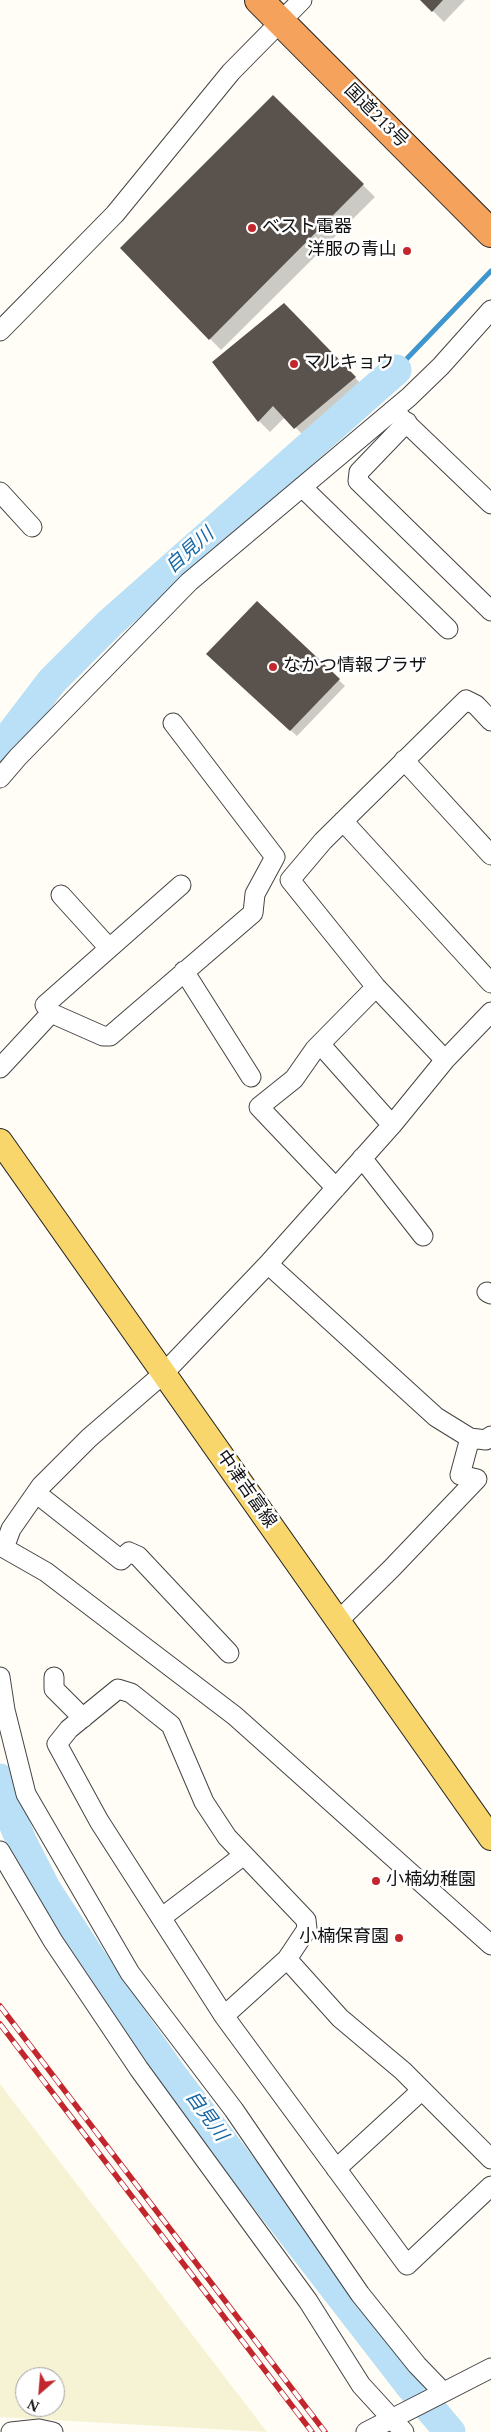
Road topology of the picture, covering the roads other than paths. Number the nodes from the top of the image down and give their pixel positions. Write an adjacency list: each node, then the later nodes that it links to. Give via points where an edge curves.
1 (259, 0): 3 (highway, 国道213号)
2 (302, 0): 3 (street)
3 (280, 21): 4 (highway, 国道213号); 6 (street, via 209,97 115,214)
4 (491, 233)
5 (491, 310): 7 (street)
6 (0, 330)
7 (400, 416): 8 (street); 10 (street); 12 (street, via 359,472 358,481)
8 (302, 487): 13 (street); 17 (street, via 189,582)
9 (0, 492): 11 (street)
10 (491, 504)
11 (32, 527)
12 (491, 611)
13 (448, 629)
14 (491, 721): 16 (street, via 476,705 466,700)
15 (174, 723): 23 (street, via 276,857 255,894 252,913)
16 (404, 760): 18 (street); 19 (street)
17 (0, 778)
18 (343, 821): 24 (street); 25 (street, via 290,880)
19 (491, 854)
20 (181, 885): 22 (street)
21 (61, 895): 22 (street)
22 (109, 948): 27 (street, via 44,1005)
23 (184, 971): 27 (street, via 110,1036 103,1036); 31 (street)
24 (491, 983)
25 (376, 987): 28 (street); 29 (street)
26 (491, 1012): 29 (street)
27 (51, 1013): 30 (street)
28 (320, 1044): 32 (street); 35 (street, via 294,1079 259,1107)
29 (445, 1060): 32 (street)
30 (0, 1068)
31 (251, 1077)
32 (392, 1125): 34 (street)
33 (0, 1141): 38 (main road, 中津吉富線)
34 (362, 1158): 35 (street); 36 (street)
35 (336, 1188): 37 (street)
36 (423, 1236)
37 (268, 1264): 38 (street); 40 (street, via 436,1417)
38 (163, 1374): 41 (street, via 90,1438); 43 (main road, 中津吉富線)
39 (491, 1436): 40 (street, via 486,1440)
40 (470, 1438): 43 (street, via 460,1475 477,1479)
41 (36, 1493): 42 (street, via 10,1529); 44 (street, via 121,1560 129,1552 138,1556)
42 (1, 1549): 52 (street, via 46,1572 236,1716)
43 (338, 1620): 48 (main road, 中津吉富線)
44 (229, 1652)
45 (0, 1677): 60 (street, via 26,1794 130,1972 234,2110 360,2294 417,2365)
46 (54, 1677): 47 (street, via 54,1689)
47 (83, 1718): 50 (street, via 118,1689 131,1693 171,1725 204,1802 227,1837); 51 (street, via 57,1744 99,1821)
48 (491, 1838)
49 (0, 1851): 61 (street, via 53,1941 139,2069 308,2301 361,2386)
50 (244, 1855): 51 (street); 53 (street, via 306,1920 307,1929)
51 (161, 1918): 54 (street)
52 (491, 1945)
53 (287, 1959): 54 (street); 55 (street, via 340,2018)
54 (224, 2016): 57 (street)
55 (422, 2090): 56 (street); 57 (street)
56 (491, 2159)
57 (336, 2169): 58 (street, via 407,2265)
58 (491, 2186)
59 (491, 2368): 60 (street)
60 (444, 2392): 61 (street)
61 (398, 2422): 64 (street)
62 (11, 2432): 63 (street)
63 (53, 2432)
64 (366, 2432)

